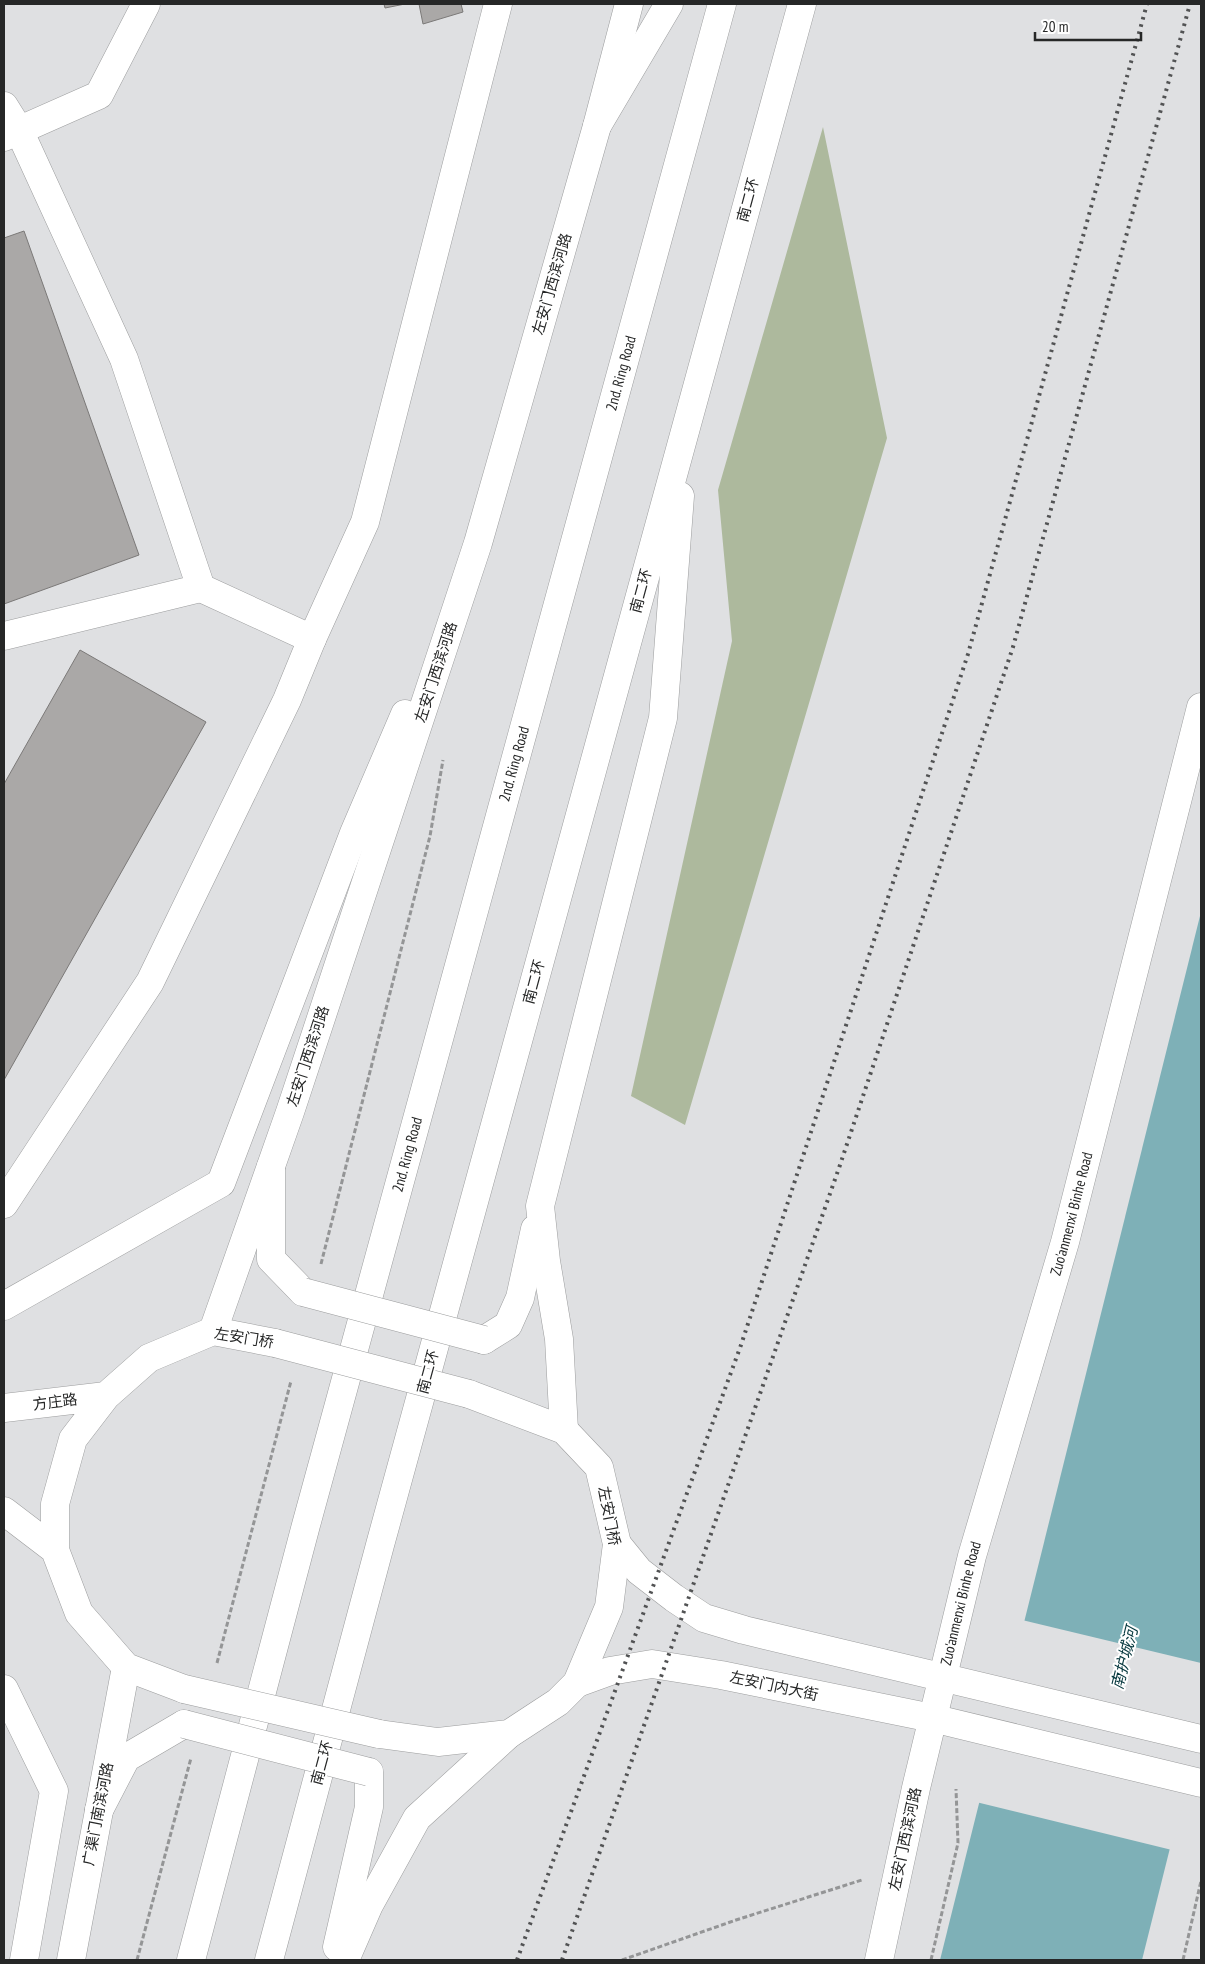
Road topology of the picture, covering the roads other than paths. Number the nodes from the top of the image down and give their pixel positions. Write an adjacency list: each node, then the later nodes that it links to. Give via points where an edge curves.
1 (146, 4): 9 (main road, via 99,95)
2 (498, 4): 14 (main road, via 365,522)
3 (629, 4): 8 (main road, 左安门西滨河路)
4 (670, 4): 8 (main road)
5 (722, 4): 38 (main road, via 306,1524)
6 (802, 4): 10 (main road, 南二环)
7 (4, 106): 9 (main road)
8 (597, 126): 11 (main road, 左安门西滨河路)
9 (11, 134): 12 (main road, via 124,359)
10 (685, 432): 18 (main road, via 663,718); 39 (main road, 南二环)
11 (478, 543): 16 (main road, 左安门西滨河路); 19 (main road, via 354,833 221,1183)
12 (201, 588): 13 (main road); 14 (main road)
13 (4, 636)
14 (312, 639): 17 (main road, via 287,700 150,982)
15 (1201, 707): 28 (main road, Zuo'anmenxi Binhe Road, via 1067,1232 972,1556)
16 (271, 1167): 18 (main road, bridge, via 271,1259 303,1292 484,1340 508,1325 520,1298); 20 (main road, 左安门西滨河路)
17 (4, 1204)
18 (540, 1206): 23 (main road, via 559,1339)
19 (4, 1306)
20 (213, 1330): 21 (main road, 左安门桥, via 149,1358); 23 (main road, 左安门桥, bridge, via 470,1394)
21 (106, 1396): 22 (main road, 方庄路); 26 (main road, 左安门桥, via 73,1439 55,1504)
22 (4, 1408)
23 (564, 1430): 25 (main road, 左安门桥, via 599,1467)
24 (4, 1511): 26 (main road)
25 (617, 1544): 28 (main road, via 639,1571 704,1618); 29 (main road, 左安门桥, via 609,1607)
26 (55, 1550): 27 (main road, 左安门桥, via 80,1613)
27 (126, 1667): 32 (main road, 左安门桥, bridge, via 184,1689 379,1734 438,1742); 35 (main road, 广渠门南滨河路)
28 (942, 1677): 31 (main road, Zuo'anmenxi Binhe Road); 33 (main road)
29 (577, 1682): 31 (main road, 左安门内大街, via 610,1671 652,1664); 32 (main road, 左安门桥, via 558,1702)
30 (4, 1689): 36 (main road, via 54,1791)
31 (932, 1718): 34 (main road, 左安门内大街); 42 (main road, 左安门西滨河路)
32 (509, 1734): 41 (main road, via 417,1818 369,1905)
33 (1201, 1739)
34 (1201, 1783)
35 (99, 1810): 37 (main road, 广渠门南滨河路); 40 (main road, bridge, via 126,1758 189,1737 369,1772 369,1807)
36 (24, 1960)
37 (71, 1960)
38 (191, 1960)
39 (269, 1960)
40 (334, 1960)
41 (345, 1960)
42 (879, 1960)

